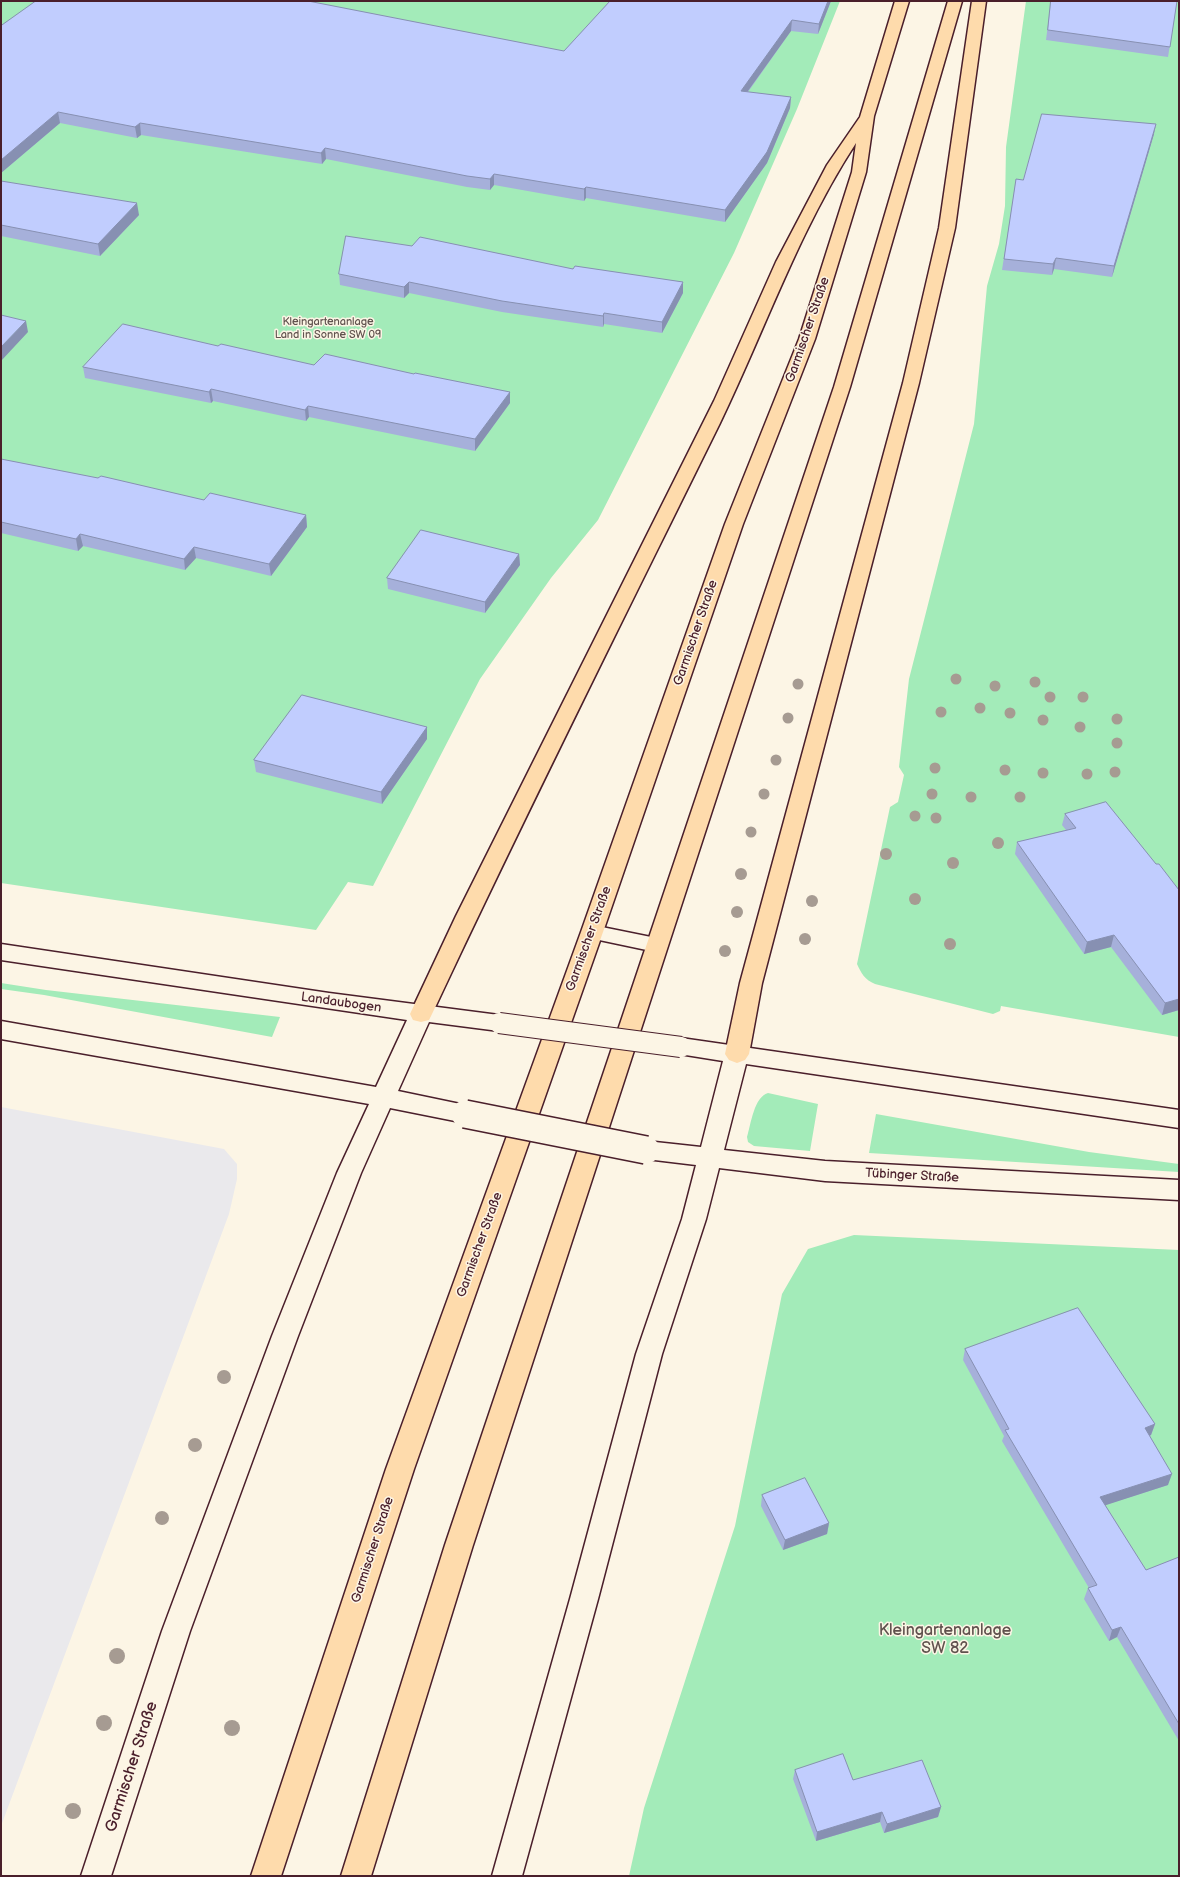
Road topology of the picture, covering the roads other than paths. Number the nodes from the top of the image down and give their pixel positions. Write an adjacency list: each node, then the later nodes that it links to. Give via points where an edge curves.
1 (902, 1): 4 (highway, Garmischer Straße)
2 (955, 1): 6 (highway, via 842,387)
3 (979, 1): 10 (highway, via 947,228 911,383 751,982)
4 (867, 116): 5 (highway, Garmischer Straße, via 859,172 807,339 734,524); 8 (highway, via 834,165 784,262 722,401)
5 (592, 932): 6 (lane); 16 (highway, Garmischer Straße, via 400,1469)
6 (656, 945): 17 (highway, via 461,1538)
7 (1, 952): 8 (main road, Landaubogen)
8 (421, 1014): 10 (main road, Landaubogen, bridge); 11 (main road, Garmischer Straße)
9 (1, 1030): 11 (main road)
10 (737, 1054): 12 (main road); 13 (main road)
11 (383, 1097): 13 (main road, Tübinger Straße, bridge, via 646,1150); 15 (main road, Garmischer Straße, via 349,1173 285,1336 179,1624)
12 (1179, 1119)
13 (709, 1158): 14 (main road, Tübinger Straße, via 825,1171); 18 (main road, via 694,1219 649,1354)
14 (1179, 1190)
15 (96, 1876)
16 (266, 1876)
17 (356, 1876)
18 (507, 1876)

